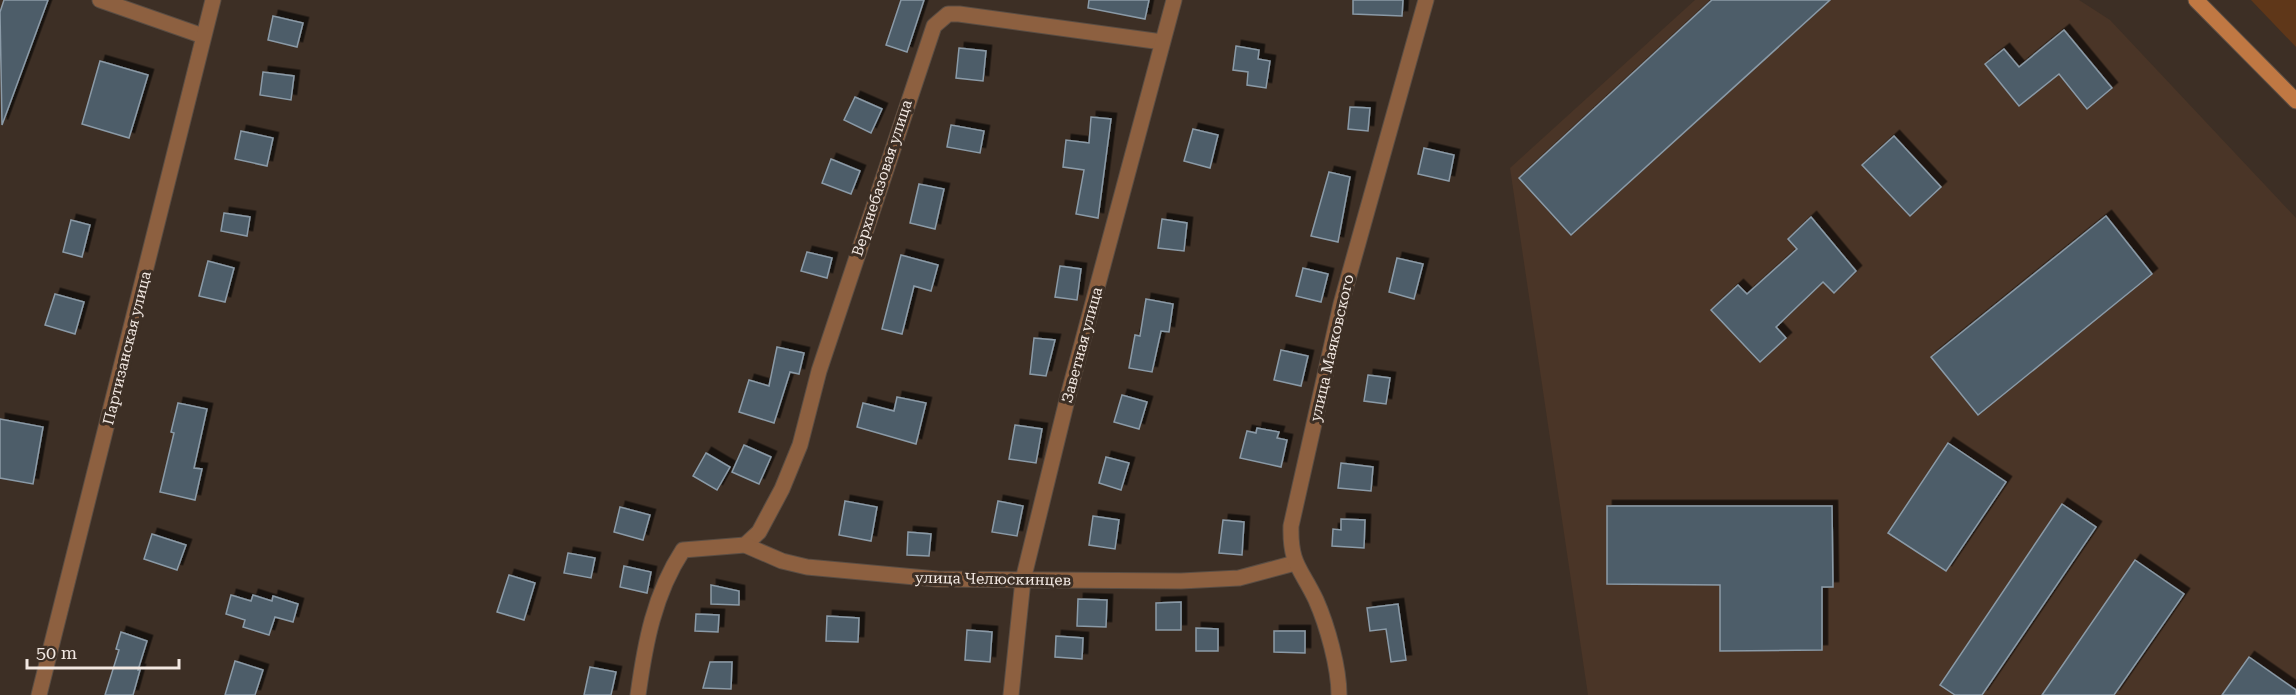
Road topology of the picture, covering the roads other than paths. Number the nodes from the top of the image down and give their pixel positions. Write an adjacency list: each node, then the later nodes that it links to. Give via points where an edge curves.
1 (100, 0): 6 (street)
2 (213, 0): 6 (street, Партизанская улица)
3 (1174, 0): 7 (street, Заветная улица)
4 (1426, 0): 10 (street, улица Маяковского, via 1341,304 1292,526)
5 (2196, 0): 8 (street)
6 (203, 36): 12 (street, Партизанская улица)
7 (1162, 42): 9 (street, Верхнебазовая улица, via 959,14 948,14 934,26 819,372 800,445 759,532); 11 (street, Заветная улица)
8 (2296, 101)
9 (745, 545): 11 (street, улица Челюскинцев, via 782,561 843,572); 13 (street, улица Челюскинцев, via 683,550 673,565 648,631)
10 (1295, 563): 11 (street, улица Челюскинцев, via 1239,578); 15 (street, улица Маяковского, via 1316,599 1327,631)
11 (1023, 580): 14 (street, Заветная улица)
12 (39, 695)
13 (638, 695)
14 (1011, 695)
15 (1339, 695)

